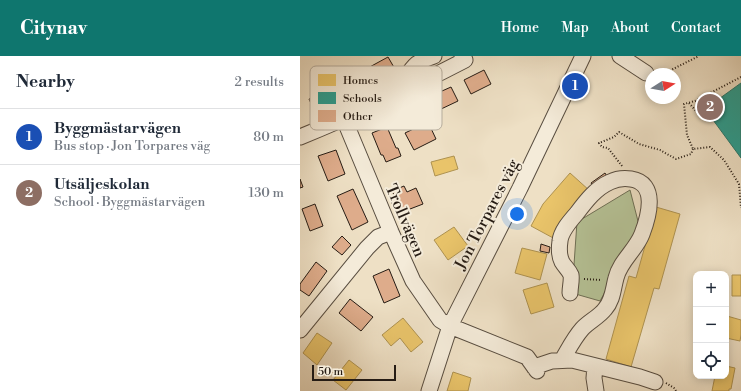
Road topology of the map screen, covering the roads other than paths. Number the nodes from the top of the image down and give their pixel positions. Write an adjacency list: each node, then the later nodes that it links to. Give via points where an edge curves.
1 (434, 56): 5 (street)
2 (462, 56): 6 (street, via 465,60)
3 (583, 56): 13 (street, Jon Torpares väg)
4 (620, 56): 7 (street)
5 (413, 66)
6 (442, 72)
7 (645, 73)
8 (317, 130): 10 (street)
9 (349, 130): 11 (street, Trollvägen)
10 (300, 137)
11 (391, 232): 13 (street, Trollvägen, via 413,281 440,320); 14 (street, via 378,237 367,248)
12 (570, 293): 15 (street, via 571,277 560,254 560,241 564,231 598,190 609,182 632,179 644,185 650,198 642,236 620,269 605,310 582,329)
13 (450, 326): 15 (street, Trollvägen, via 527,357 536,369 552,361); 18 (street, Jon Torpares väg)
14 (300, 330)
15 (562, 360): 16 (street)
16 (595, 366): 17 (street); 19 (street)
17 (655, 382)
18 (428, 391)
19 (596, 391)

